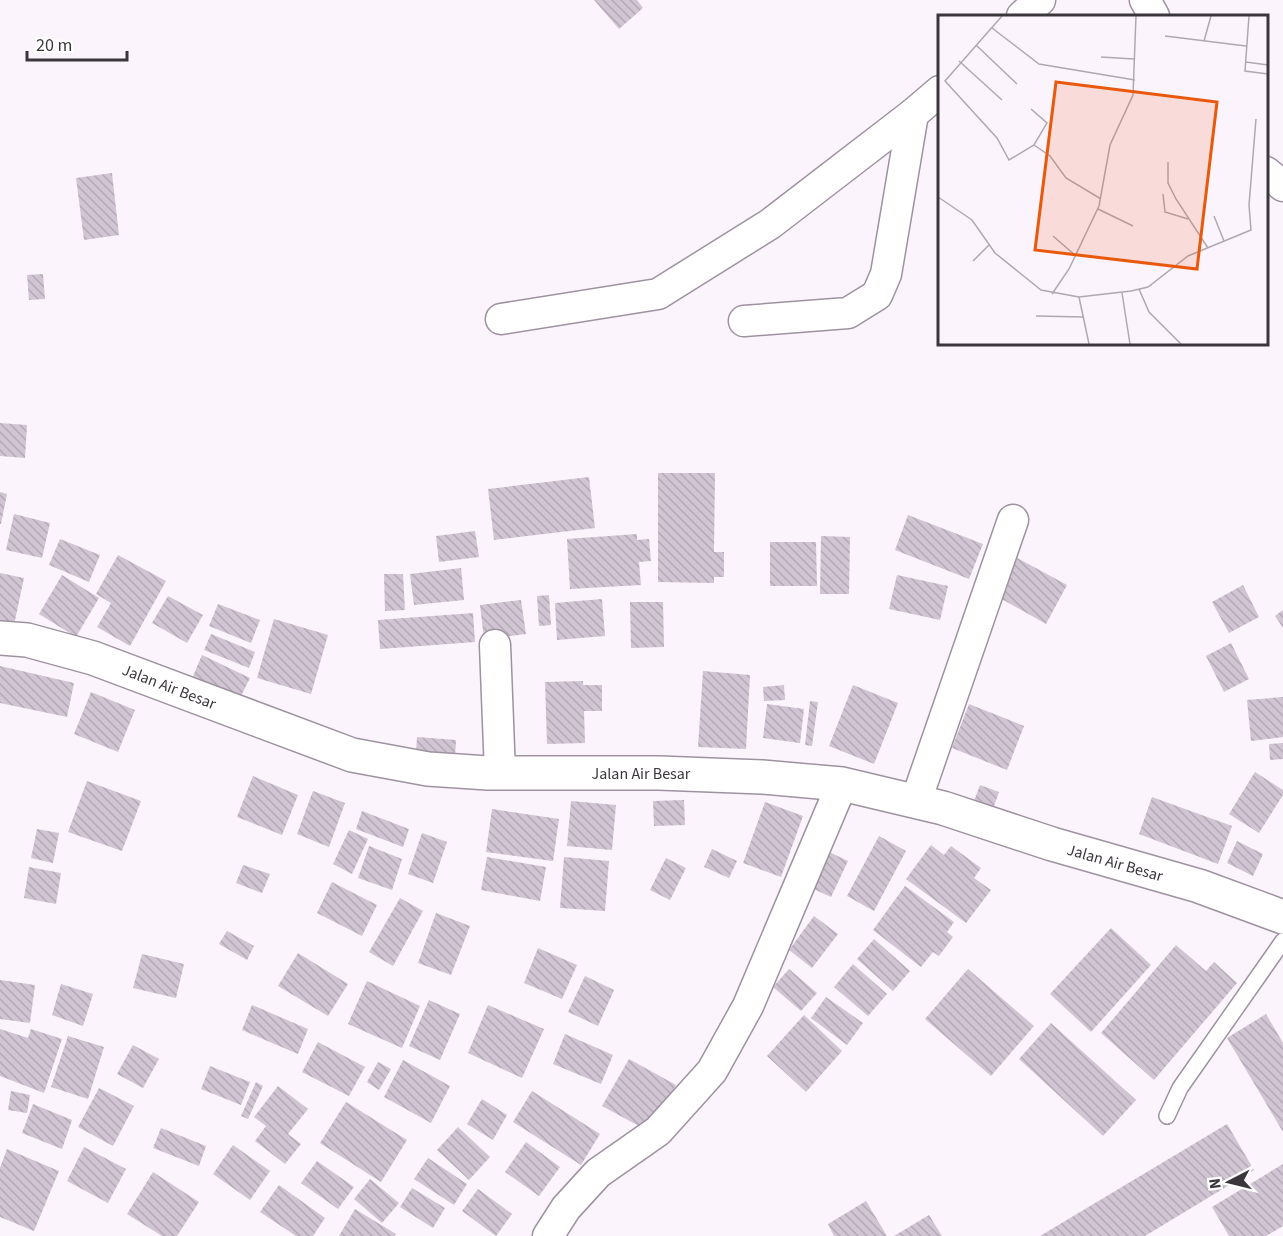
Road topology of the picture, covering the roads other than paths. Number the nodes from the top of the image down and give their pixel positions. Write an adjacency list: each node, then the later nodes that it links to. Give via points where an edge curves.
1 (1040, 0): 3 (street)
2 (1145, 0): 4 (street)
3 (1023, 15)
4 (1153, 15)
5 (938, 92): 6 (street)
6 (914, 114): 9 (street, via 770,224 658,294); 10 (street, via 886,274 877,295 848,313)
7 (1268, 174): 8 (street)
8 (1283, 186)
9 (501, 319)
10 (744, 321)
11 (1013, 520): 16 (street)
12 (0, 638): 14 (street, Jalan Air Besar, via 27,640 93,658 352,755 428,769)
13 (495, 645): 14 (street)
14 (500, 773): 15 (street, Jalan Air Besar, via 659,773)
15 (842, 784): 16 (street, Jalan Air Besar); 20 (street, via 748,1006 712,1071 658,1131 598,1173 566,1208)
16 (916, 801): 17 (street, Jalan Air Besar, via 1199,886)
17 (1283, 917)
18 (1283, 941): 19 (lane, via 1180,1088)
19 (1167, 1116)
20 (548, 1236)

